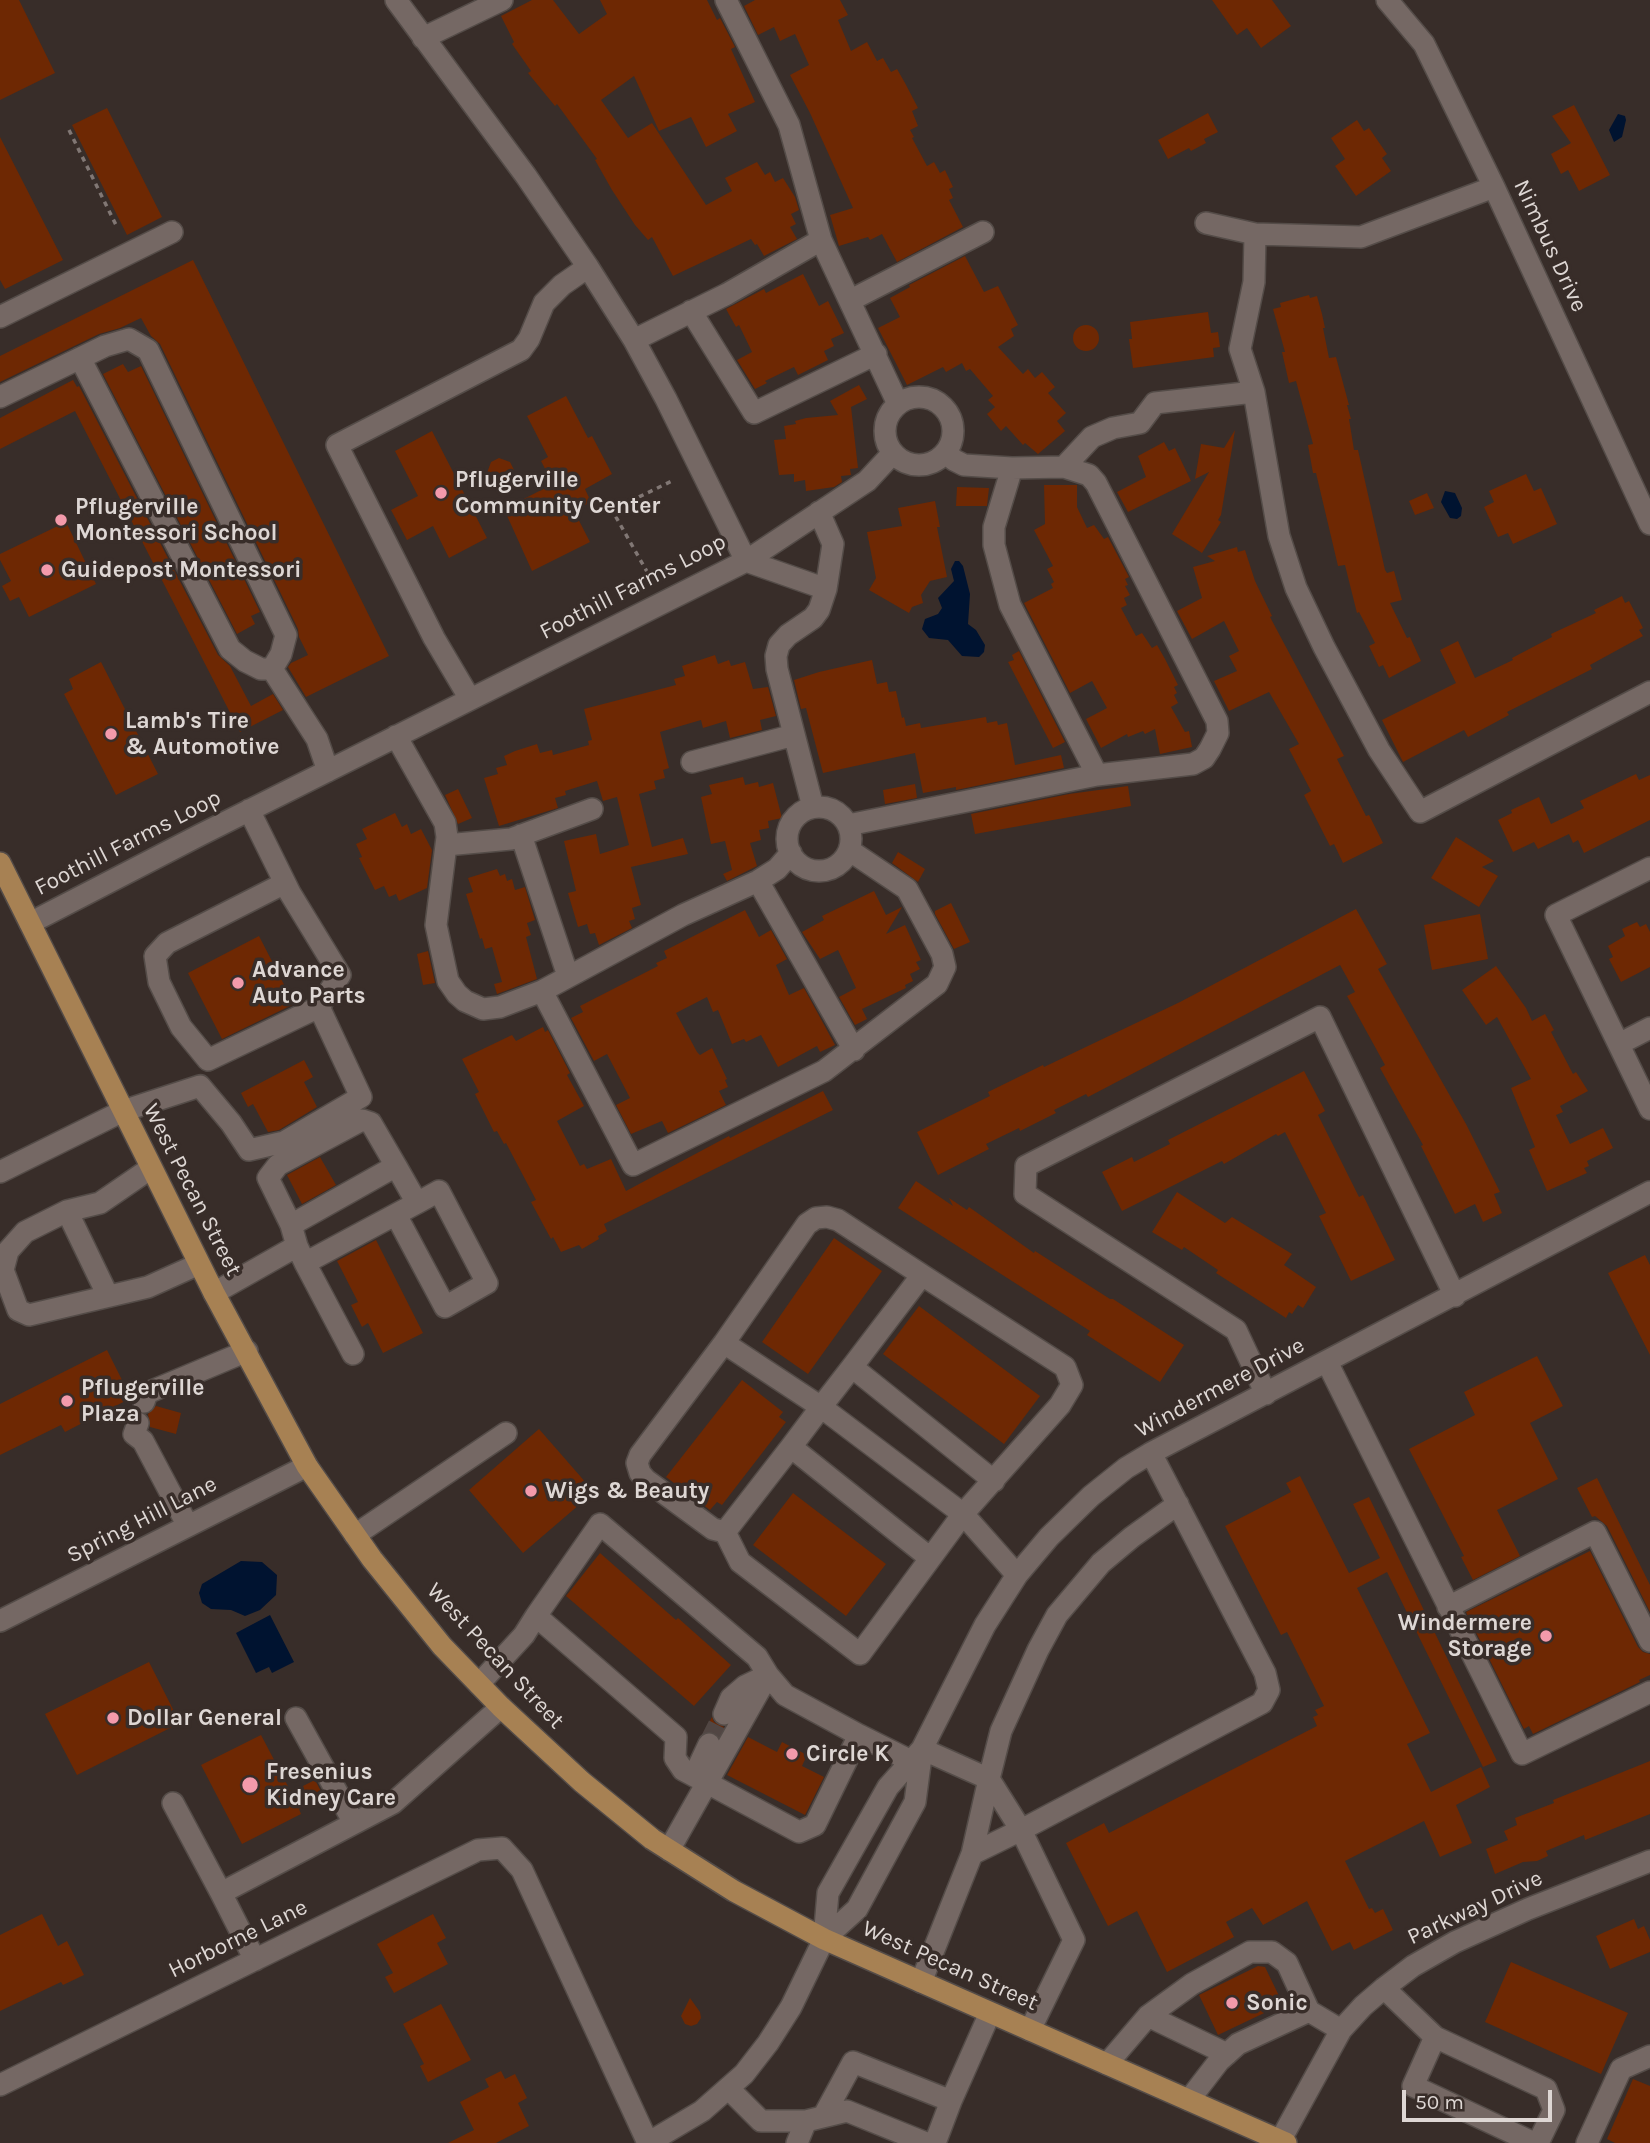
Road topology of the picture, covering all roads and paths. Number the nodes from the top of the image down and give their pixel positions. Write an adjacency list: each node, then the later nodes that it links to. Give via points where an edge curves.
1 (396, 0): 5 (street, Foothill Farms Loop)
2 (502, 0): 5 (street)
3 (726, 0): 13 (street, via 789,125)
4 (1387, 0): 7 (street, Nimbus Drive, via 1424,44)
5 (424, 38): 14 (street, Foothill Farms Loop)
6 (69, 130): 9 (path)
7 (1494, 187): 12 (street, via 1362,237); 29 (street, Nimbus Drive)
8 (1206, 223): 12 (street)
9 (117, 227)
10 (172, 232): 17 (street)
11 (983, 232): 15 (street)
12 (1255, 234): 21 (street, via 1254,282 1240,349)
13 (821, 240): 15 (street); 16 (street)
14 (588, 267): 18 (street, Foothill Farms Loop); 39 (street, via 544,303 521,350 337,445 434,638)
15 (851, 300): 19 (street)
16 (691, 311): 18 (street); 19 (street, via 754,413)
17 (0, 317)
18 (634, 340): 34 (street, Foothill Farms Loop)
19 (876, 354): 23 (street)
20 (80, 358): 22 (street); 37 (street, via 230,649 261,669); 37 (street, via 129,339 149,350 286,635)
21 (1254, 392): 26 (street, via 1155,403 1140,423 1092,437); 38 (street, via 1279,536 1296,588 1379,750 1419,812)
22 (0, 397)
23 (898, 404): 24 (street, via 886,422 887,444); 25 (street, via 919,396 940,403 953,421)
24 (893, 453): 25 (street, via 920,466); 32 (street, via 867,481)
25 (947, 453): 27 (street, via 964,465)
26 (1064, 467): 27 (street); 44 (street, via 1089,475 1105,497 1217,721 1218,733 1210,750 1193,764)
27 (1012, 468): 44 (street, via 994,527 994,545 1010,605)
28 (674, 480): 31 (path)
29 (1642, 484): 33 (street, Nimbus Drive)
30 (592, 502): 31 (path)
31 (612, 510): 35 (path)
32 (819, 513): 34 (street); 36 (street, via 833,544)
33 (1650, 524)
34 (746, 561): 36 (street); 39 (street, Foothill Farms Loop)
35 (650, 578)
36 (826, 589): 40 (street, via 819,610 788,635 776,656)
37 (272, 669): 43 (street, via 317,739)
38 (1650, 692)
39 (470, 699): 41 (street, Foothill Farms Loop)
40 (794, 735): 42 (street); 45 (street)
41 (396, 736): 43 (street, Foothill Farms Loop); 50 (street, via 442,815)
42 (692, 762)
43 (328, 771): 47 (street, Foothill Farms Loop)
44 (1097, 775): 48 (street)
45 (813, 807): 48 (street, via 834,810); 52 (street, via 791,824)
46 (592, 809): 49 (street)
47 (249, 810): 56 (street); 57 (street, Foothill Farms Loop)
48 (848, 825): 51 (street)
49 (521, 835): 50 (street); 58 (street)
50 (446, 845): 59 (street, via 436,925 451,987 465,1001 483,1009)
51 (849, 850): 52 (street, via 836,866 816,871 796,862); 63 (street, via 907,889 945,967 937,984)
52 (790, 853): 55 (street)
53 (0, 863): 57 (main road, West Pecan Street)
54 (1650, 868): 62 (street, via 1556,915)
55 (758, 881): 58 (street); 63 (street)
56 (285, 883): 60 (street, via 340,975); 60 (street, via 167,943 155,956 159,982 181,1027 208,1060)
57 (30, 923): 65 (main road, West Pecan Street)
58 (569, 976): 59 (street)
59 (542, 991): 63 (street, via 633,1165 824,1071)
60 (318, 1007): 65 (street, via 361,1097 284,1142 248,1150 200,1086)
61 (1650, 1028): 62 (street)
62 (1619, 1044): 64 (street)
63 (854, 1050)
64 (1650, 1109)
65 (122, 1111): 67 (main road, West Pecan Street); 68 (street)
66 (396, 1166): 70 (street); 73 (street); 73 (street, via 371,1123 362,1120 278,1165 268,1178)
67 (151, 1168): 71 (street, via 100,1203); 74 (main road, West Pecan Street)
68 (0, 1172)
69 (1650, 1192): 78 (street, Windermere Drive)
70 (417, 1203): 72 (street); 72 (street, via 439,1191 487,1283 445,1307)
71 (67, 1211): 77 (street); 77 (street, via 25,1232 8,1251 3,1270 18,1310 29,1315)
72 (396, 1214): 73 (street)
73 (298, 1245): 76 (street); 81 (street)
74 (199, 1264): 76 (main road, West Pecan Street); 77 (street, via 148,1287)
75 (922, 1275): 79 (street, via 838,1220 816,1218 807,1224); 83 (street); 92 (street, via 1065,1367 1072,1385)
76 (214, 1293): 80 (main road, West Pecan Street)
77 (108, 1296)
78 (1455, 1296): 82 (street, Windermere Drive); 84 (street, via 1320,1017 1027,1166 1025,1194 1236,1331)
79 (724, 1343): 86 (street); 96 (street, via 637,1463 646,1480 713,1529)
80 (247, 1351): 85 (street, via 147,1393); 91 (main road, West Pecan Street)
81 (353, 1354)
82 (1327, 1362): 84 (street, Windermere Drive); 100 (street)
83 (852, 1367): 86 (street); 92 (street)
84 (1266, 1394): 90 (street, Windermere Drive)
85 (144, 1402)
86 (821, 1408): 89 (street); 94 (street)
87 (138, 1423): 95 (street, via 134,1434 143,1441)
88 (506, 1433): 97 (street)
89 (791, 1447): 96 (street); 98 (street)
90 (1151, 1453): 93 (street); 99 (street, Windermere Drive, via 1091,1496)
91 (307, 1465): 95 (street, Spring Hill Lane); 97 (main road, West Pecan Street)
92 (994, 1480): 94 (street)
93 (1178, 1504): 114 (street, via 1101,1563 1057,1615 1001,1731); 117 (street, via 1265,1673 1269,1690 1262,1703)
94 (962, 1514): 98 (street); 99 (street)
95 (188, 1526): 102 (street, Spring Hill Lane)
96 (725, 1532): 98 (street, via 740,1562 860,1654)
97 (355, 1535): 105 (main road, West Pecan Street, via 442,1646)
98 (930, 1558)
99 (1017, 1575): 112 (street, Windermere Drive)
100 (1448, 1607): 103 (street, via 1595,1532); 106 (street, via 1522,1754)
101 (536, 1616): 104 (street, via 600,1524 757,1657); 105 (street); 113 (street, via 676,1737 675,1758 684,1770)
102 (0, 1621)
103 (1650, 1641)
104 (768, 1675): 108 (street, via 738,1692); 110 (street, via 785,1695); 113 (street)
105 (479, 1684): 107 (main road, West Pecan Street)
106 (1650, 1692)
107 (501, 1707): 116 (street, via 393,1803); 118 (main road, West Pecan Street, via 582,1782)
108 (723, 1714)
109 (296, 1718): 116 (street)
110 (859, 1735): 112 (street); 113 (street, via 815,1825 799,1832)
111 (709, 1744): 113 (street)
112 (916, 1755): 114 (street); 122 (street, Windermere Drive, via 888,1787 828,1894); 122 (street, Windermere Drive, via 915,1802 857,1909)
113 (701, 1779): 118 (street)
114 (989, 1779): 117 (street); 119 (street)
115 (173, 1803): 121 (street)
116 (354, 1823): 121 (street)
117 (1021, 1830): 119 (street); 129 (street, via 1074,1940)
118 (669, 1850): 122 (main road, West Pecan Street)
119 (972, 1854): 124 (street)
120 (1650, 1861): 125 (street, Parkway Drive, via 1455,1942)
121 (221, 1893): 123 (street)
122 (824, 1939): 124 (main road, West Pecan Street); 136 (street, Windermere Drive, via 768,2043)
123 (255, 1959): 135 (street, Horborne Lane); 141 (street, Horborne Lane, via 478,1850 502,1848 522,1870)
124 (921, 1982): 127 (main road, West Pecan Street)
125 (1384, 1987): 130 (street, Parkway Drive); 131 (street)
126 (1309, 2011): 128 (street, via 1287,1963 1272,1952 1250,1952 1192,1984); 130 (street); 132 (street, via 1238,2044)
127 (990, 2012): 129 (main road, West Pecan Street); 138 (street)
128 (1148, 2016): 132 (street); 134 (street)
129 (1030, 2030): 134 (main road, West Pecan Street)
130 (1341, 2030): 140 (street, Parkway Drive)
131 (1434, 2038): 145 (street, via 1546,2089 1554,2110); 145 (street, via 1413,2086)
132 (1227, 2054): 137 (street)
133 (1650, 2056): 146 (street, via 1622,2069)
134 (1107, 2064): 137 (main road, West Pecan Street)
135 (0, 2085)
136 (728, 2088): 139 (street, via 761,2121); 141 (street, Windermere Drive, via 702,2111)
137 (1189, 2100): 140 (main road, West Pecan Street)
138 (951, 2101): 139 (street, via 853,2062); 144 (street)
139 (815, 2119): 142 (street); 143 (street, via 848,2111)
140 (1283, 2142)
141 (649, 2143)
142 (797, 2143)
143 (926, 2143)
144 (936, 2143)
145 (1536, 2143)
146 (1587, 2143)

